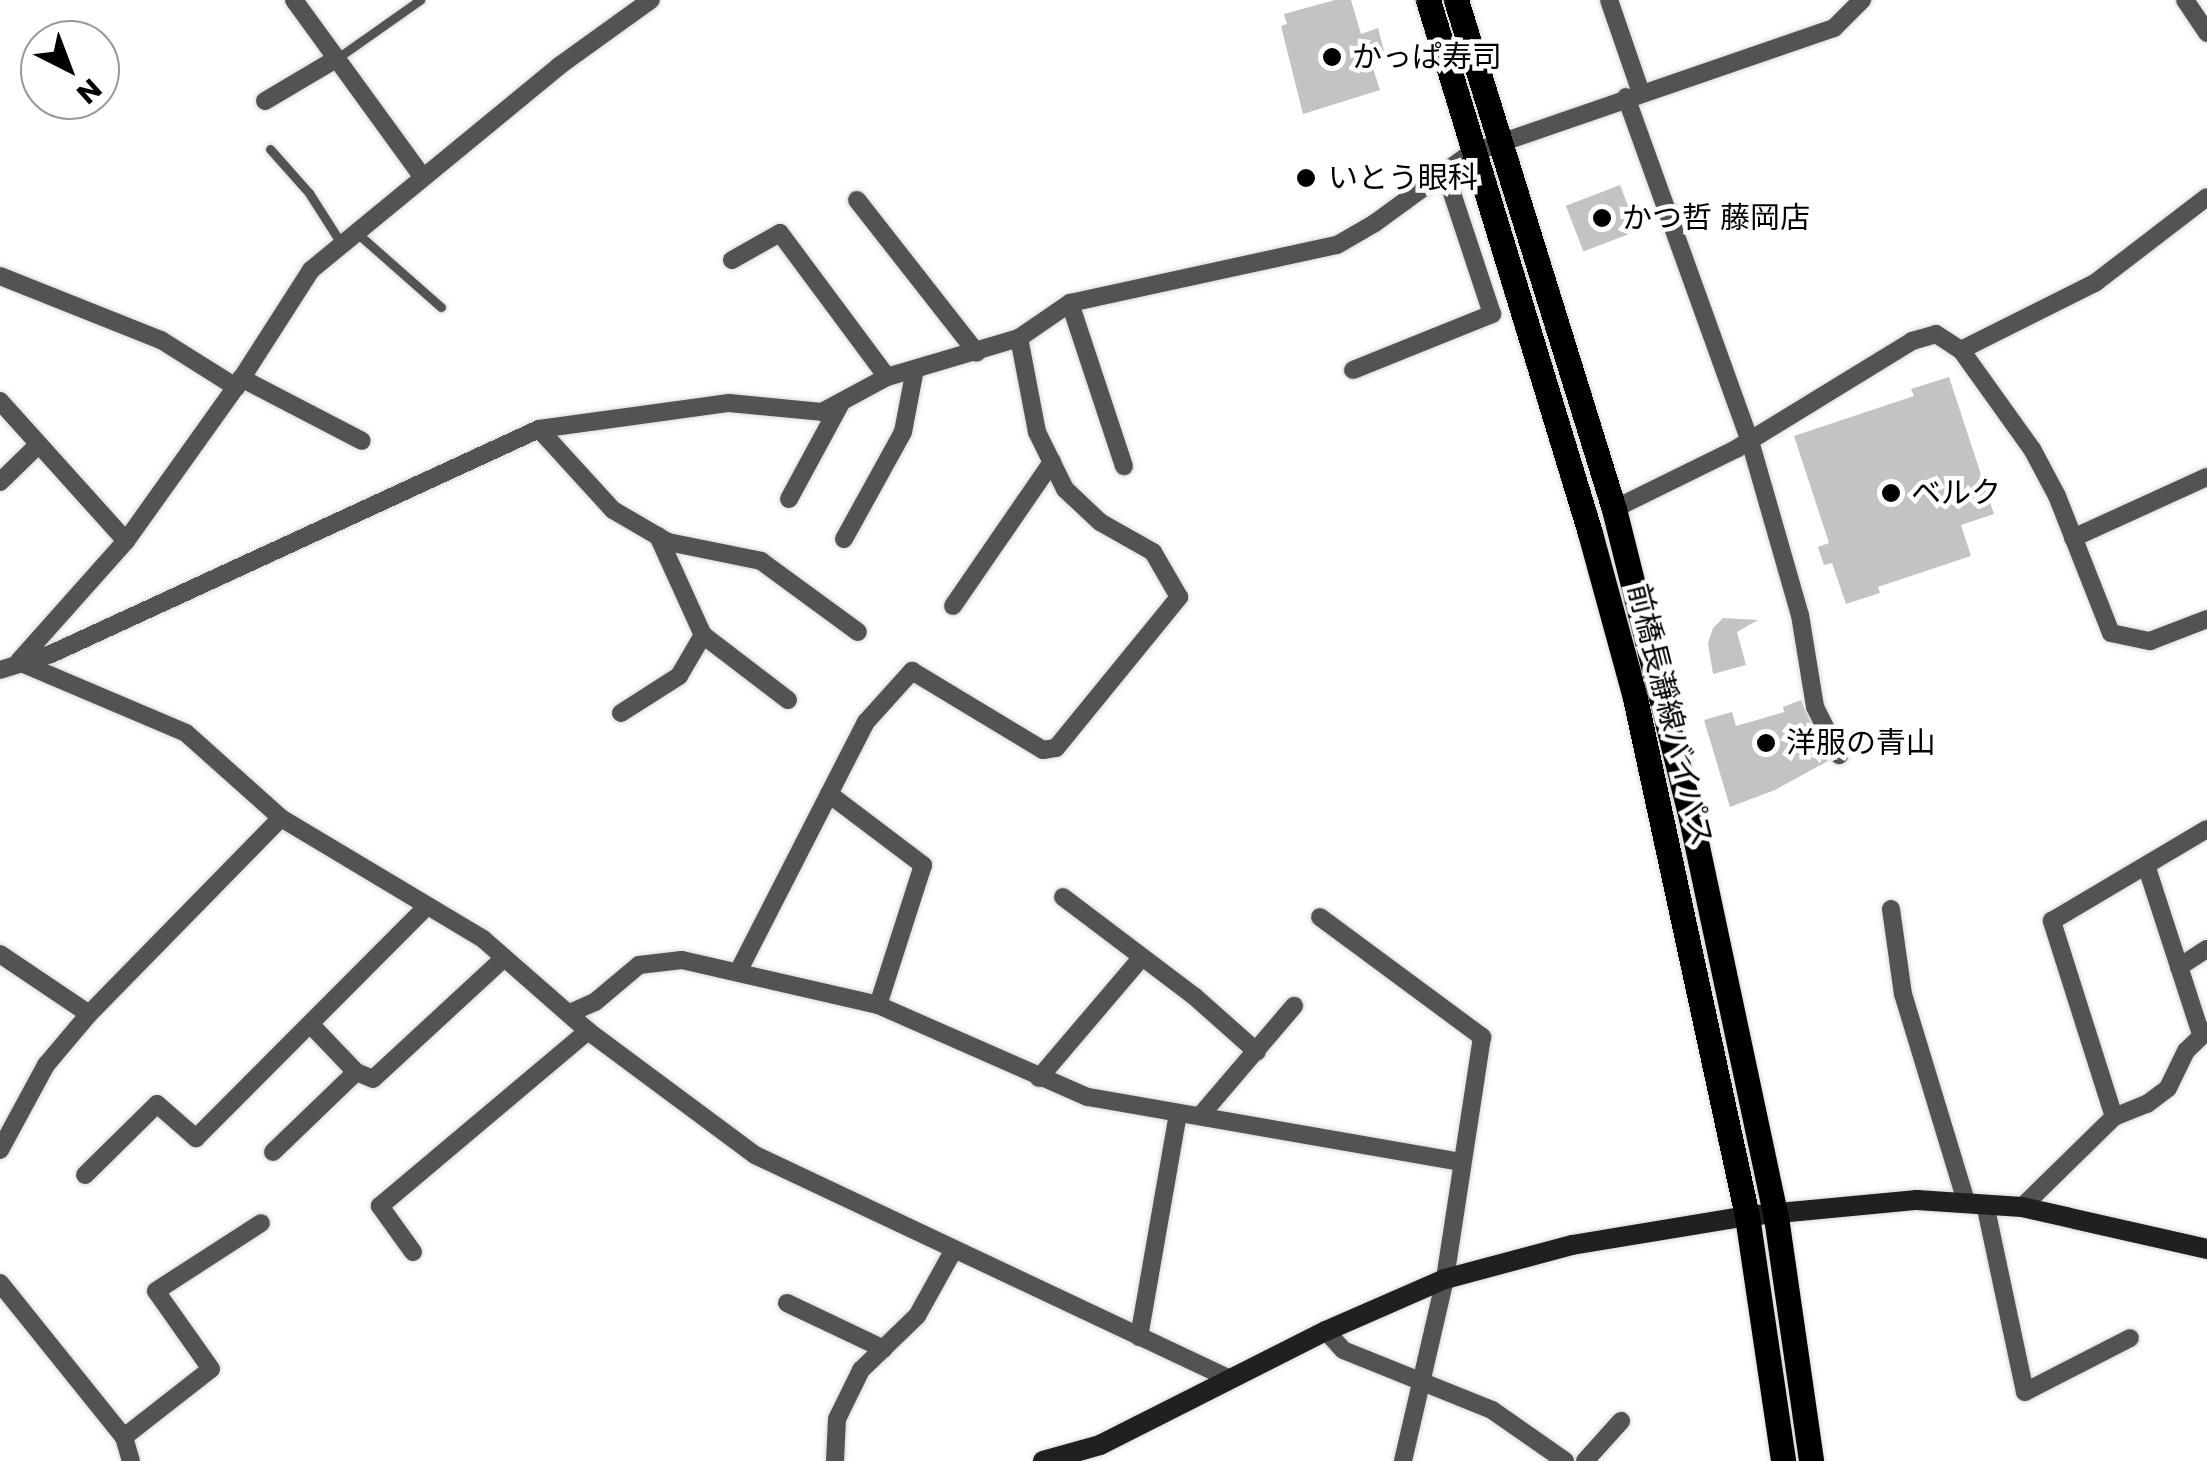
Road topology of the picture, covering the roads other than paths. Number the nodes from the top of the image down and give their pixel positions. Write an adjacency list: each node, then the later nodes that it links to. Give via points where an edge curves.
1 (294, 0): 10 (street)
2 (420, 0): 10 (lane)
3 (651, 0): 17 (street)
4 (1428, 0): 15 (main road, 前橋長瀞線バイパス)
5 (1456, 0): 13 (main road, 前橋長瀞線バイパス)
6 (1609, 0): 11 (street)
7 (2185, 0): 9 (street)
8 (1856, 2): 11 (street, via 1834,28)
9 (2207, 33)
10 (334, 60): 12 (street); 17 (street)
11 (1634, 95): 13 (street); 36 (street)
12 (264, 101)
13 (1499, 141): 15 (street); 43 (main road, 前橋長瀞線バイパス)
14 (270, 149): 20 (lane)
15 (1471, 153): 16 (street); 90 (main road, 前橋長瀞線バイパス, via 1635,698)
16 (1445, 172): 23 (street, via 1337,244); 29 (street, via 1492,314)
17 (422, 176): 20 (street)
18 (2207, 197): 26 (street, via 2094,283)
19 (857, 200): 27 (street)
20 (348, 237): 24 (lane); 31 (street, via 311,270)
21 (732, 260): 30 (street, via 780,233)
22 (0, 276): 31 (street, via 161,340)
23 (1070, 303): 25 (street); 39 (street)
24 (441, 307)
25 (1019, 338): 27 (street); 38 (street, via 1038,432)
26 (1961, 350): 36 (street, via 1936,334 1912,342); 45 (street, via 2032,449)
27 (976, 354): 28 (street)
28 (915, 369): 30 (street); 46 (street, via 902,432)
29 (1353, 370)
30 (886, 378): 33 (street)
31 (238, 382): 35 (street); 47 (street)
32 (0, 400): 37 (street)
33 (842, 402): 34 (street, via 802,413 729,403); 42 (street)
34 (539, 429): 44 (street, via 613,510); 52 (street, via 50,654)
35 (362, 441)
36 (1750, 441): 43 (street); 56 (street, via 1800,615 1816,707)
37 (38, 444): 41 (street); 47 (street)
38 (1052, 462): 48 (street); 57 (street, via 1066,489 1100,522 1154,552 1179,597 1056,748 1043,750 912,671 866,722)
39 (1124, 466)
40 (2207, 477): 45 (street)
41 (0, 482)
42 (788, 499)
43 (1614, 509): 91 (main road, 前橋長瀞線バイパス, via 1699,853)
44 (658, 536): 50 (street, via 761,561); 51 (street)
45 (2073, 538): 49 (street, via 2111,633 2150,641)
46 (844, 539)
47 (126, 541): 52 (street)
48 (953, 606)
49 (2207, 618)
50 (858, 632)
51 (704, 635): 54 (street); 55 (street, via 679,676)
52 (19, 662): 53 (street); 58 (street, via 186,733)
53 (0, 670)
54 (788, 700)
55 (620, 713)
56 (1838, 754)
57 (829, 794): 70 (street); 71 (street, via 923,865)
58 (282, 818): 62 (street); 74 (street)
59 (2207, 829): 60 (street)
60 (2146, 868): 69 (street); 83 (street, via 2052,921)
61 (1063, 897): 68 (street)
62 (427, 906): 67 (street); 75 (street)
63 (1892, 910): 88 (street, via 1903,994)
64 (1320, 917): 86 (street, via 1482,1037)
65 (2207, 949): 69 (street)
66 (0, 954): 74 (street)
67 (503, 958): 73 (street); 79 (street, via 373,1079)
68 (1140, 958): 78 (street); 80 (street)
69 (2179, 967): 77 (street)
70 (739, 970): 71 (street); 73 (street, via 682,960 640,966 596,1002)
71 (878, 1005): 80 (street)
72 (1294, 1006): 78 (street)
73 (570, 1013): 76 (street)
74 (89, 1014): 84 (street, via 46,1065)
75 (312, 1026): 79 (street); 87 (street, via 196,1138 157,1104)
76 (588, 1032): 94 (street, via 755,1155); 95 (street, via 380,1206)
77 (2204, 1032): 83 (street, via 2168,1088)
78 (1258, 1052): 82 (street)
79 (356, 1072): 85 (street)
80 (1039, 1078): 81 (street, via 1088,1097)
81 (1178, 1112): 82 (street); 100 (street)
82 (1200, 1116): 86 (street)
83 (2114, 1117): 89 (street)
84 (0, 1150)
85 (273, 1152)
86 (1461, 1162): 96 (street)
87 (85, 1175)
88 (1976, 1203): 89 (street); 91 (street, via 1918,1200); 101 (street, via 2025,1392)
89 (2022, 1207): 93 (street)
90 (1747, 1216): 91 (street); 96 (street, via 1572,1244); 113 (main road, 前橋長瀞線バイパス)
91 (1776, 1216): 114 (main road, 前橋長瀞線バイパス)
92 (261, 1223): 106 (street, via 156,1291 211,1369)
93 (2207, 1249)
94 (953, 1251): 100 (street); 102 (street, via 917,1316)
95 (413, 1252)
96 (1445, 1279): 99 (street); 104 (street)
97 (0, 1283): 106 (street)
98 (787, 1303): 102 (street)
99 (1326, 1331): 103 (street); 104 (street, via 1343,1350)
100 (1140, 1337): 103 (street)
101 (2130, 1338)
102 (884, 1350): 109 (street, via 861,1370 837,1418)
103 (1230, 1380): 110 (street, via 1100,1445)
104 (1424, 1382): 107 (street, via 1492,1410); 111 (street)
105 (1621, 1421): 112 (street)
106 (124, 1437): 108 (street)
107 (1563, 1460)
108 (131, 1461)
109 (835, 1461)
110 (1044, 1461)
111 (1403, 1461)
112 (1585, 1461)
113 (1783, 1461)
114 (1811, 1461)

